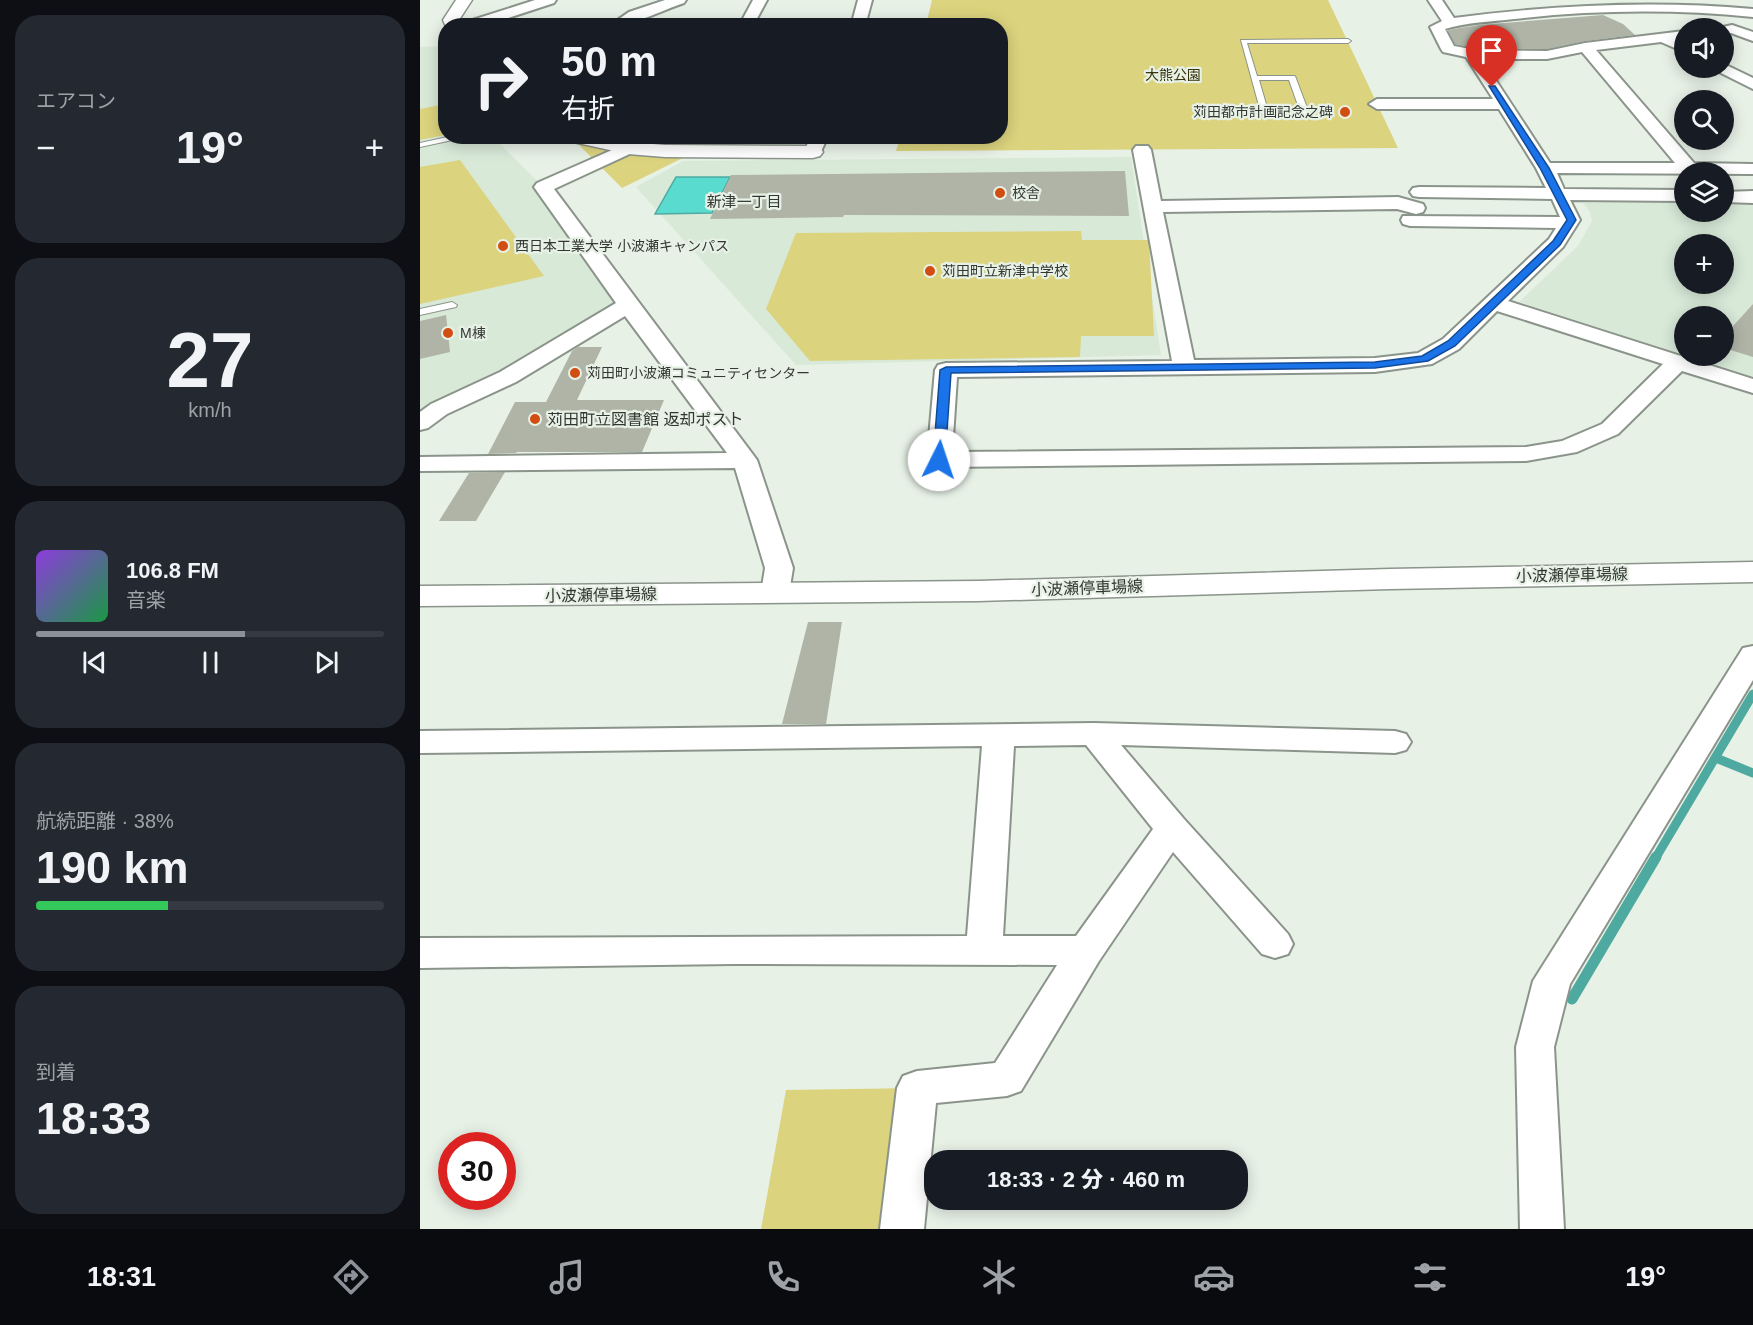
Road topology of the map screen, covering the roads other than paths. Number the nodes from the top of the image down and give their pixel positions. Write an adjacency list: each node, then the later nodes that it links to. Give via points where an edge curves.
1 (464, 0): 9 (main road)
2 (549, 0): 10 (street)
3 (679, 0): 11 (street)
4 (760, 0): 12 (street)
5 (865, 0): 13 (street)
6 (1435, 0): 15 (street)
7 (1703, 3): 8 (street); 14 (street); 15 (street, via 1581,9)
8 (1753, 13)
9 (452, 18)
10 (493, 18)
11 (629, 18)
12 (750, 18)
13 (860, 18)
14 (1724, 18)
15 (1450, 22): 23 (street, via 1437,27 1448,49)
16 (1734, 32): 19 (street)
17 (1674, 36): 18 (street)
18 (1664, 37): 21 (street); 22 (street)
19 (1753, 37)
20 (1348, 41): 25 (lane, via 1243,41)
21 (1674, 42)
22 (1585, 47): 23 (street, via 1547,55); 35 (street)
23 (1472, 53): 28 (street)
24 (1734, 74): 26 (street)
25 (1255, 78): 25 (lane, via 1265,113 1305,113 1292,78)
26 (1753, 84)
27 (1377, 104): 28 (street)
28 (1502, 104): 36 (street)
29 (438, 142): 32 (lane)
30 (612, 144): 33 (main road)
31 (816, 144): 33 (main road, via 695,152)
32 (420, 146)
33 (628, 147): 49 (street, via 543,186)
34 (1143, 150): 44 (street)
35 (1683, 162)
36 (1545, 168): 37 (street); 40 (street)
37 (1674, 169)
38 (1734, 170): 39 (street)
39 (1753, 170)
40 (1557, 195): 41 (street); 45 (street); 46 (street, via 1571,220)
41 (1674, 196)
42 (1734, 196): 43 (street)
43 (1753, 197)
44 (1152, 207): 45 (street, via 1398,203); 54 (street)
45 (1415, 207): 46 (street)
46 (1569, 223): 47 (street, via 1556,243)
47 (1493, 303): 51 (street); 54 (street, via 1451,344 1424,358 1375,365)
48 (452, 305): 50 (lane)
49 (628, 305): 56 (street, via 508,377 439,409); 57 (street)
50 (420, 312)
51 (1674, 361)
52 (1674, 366): 54 (street, via 1610,429 1568,447 1526,454 939,460 946,370)
53 (1690, 366): 55 (street)
54 (1184, 367)
55 (1753, 386)
56 (420, 423)
57 (745, 460): 58 (street); 60 (street, via 779,568)
58 (420, 464)
59 (1753, 573): 60 (main road, 小波瀬停車場線)
60 (775, 593): 61 (main road, 小波瀬停車場線)
61 (420, 596)
62 (1753, 655): 73 (street, via 1552,981 1535,1047)
63 (1094, 734): 64 (street); 66 (street); 67 (street)
64 (999, 735): 65 (street); 69 (street)
65 (420, 742)
66 (1395, 742)
67 (1172, 828): 68 (street); 70 (street)
68 (1275, 944)
69 (984, 951): 70 (street); 71 (street)
70 (1086, 951): 72 (street, via 1007,1079 917,1088)
71 (420, 953)
72 (902, 1229)
73 (1542, 1229)

